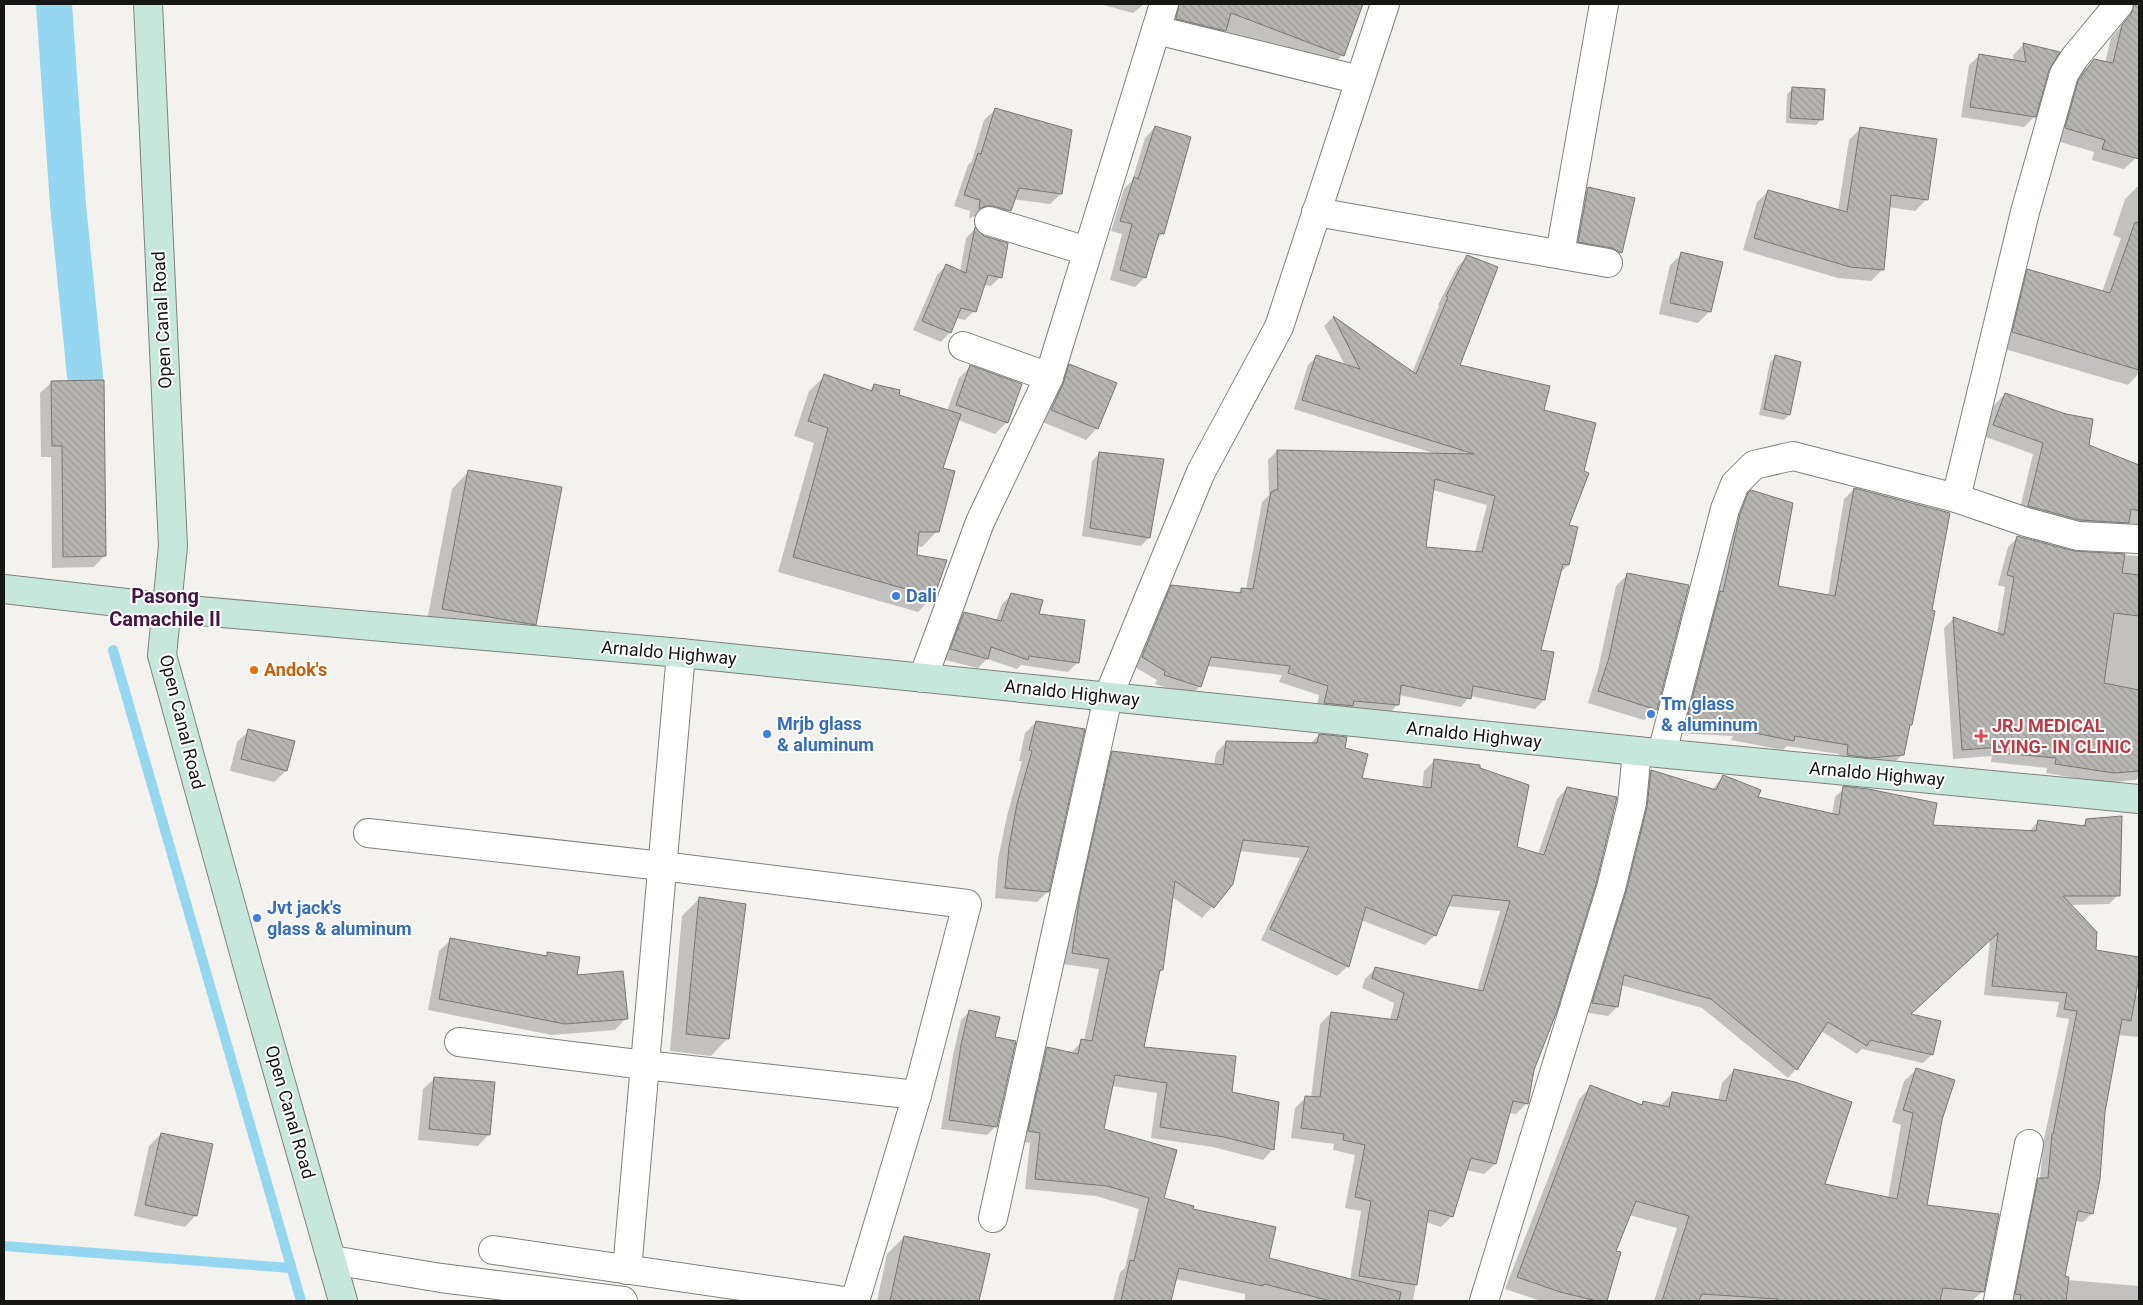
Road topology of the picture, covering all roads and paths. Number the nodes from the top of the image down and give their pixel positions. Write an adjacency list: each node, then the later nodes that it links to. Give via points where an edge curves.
1 (148, 4): 18 (main road, Open Canal Road, via 173,546)
2 (1164, 4): 6 (street)
3 (1385, 4): 7 (street)
4 (1604, 4): 11 (street)
5 (2119, 4): 15 (street, via 2064,74 2025,212)
6 (1156, 30): 7 (street); 10 (street)
7 (1360, 80): 8 (street)
8 (1316, 212): 11 (street); 21 (street, via 1279,327 1201,472)
9 (989, 221): 10 (street)
10 (1087, 251): 14 (street)
11 (1560, 254): 12 (street)
12 (1608, 263)
13 (963, 346): 14 (street)
14 (1049, 377): 20 (street, via 980,522)
15 (1956, 498): 16 (street, via 2078,536); 22 (street, via 1793,456 1754,466 1735,484 1725,510)
16 (2139, 539)
17 (4, 589): 18 (main road, Arnaldo Highway)
18 (166, 608): 19 (main road, Arnaldo Highway); 32 (main road, Open Canal Road, via 162,655)
19 (680, 653): 20 (main road, Arnaldo Highway); 25 (street)
20 (924, 678): 21 (main road, Arnaldo Highway)
21 (1108, 697): 22 (main road, Arnaldo Highway); 30 (street)
22 (1649, 752): 23 (main road, Arnaldo Highway); 38 (street, via 1632,803 1611,888)
23 (2139, 798)
24 (368, 833): 25 (street)
25 (662, 866): 27 (street); 28 (street, via 967,904)
26 (459, 1042): 27 (street)
27 (644, 1065): 28 (street); 33 (street)
28 (917, 1095): 37 (street)
29 (2029, 1144): 39 (street)
30 (993, 1218)
31 (493, 1250): 33 (street)
32 (332, 1260): 34 (main road, Open Canal Road); 35 (street, via 441,1278)
33 (626, 1270): 36 (street)
34 (343, 1301)
35 (623, 1301)
36 (845, 1301)
37 (855, 1301)
38 (1484, 1301)
39 (1998, 1301)

